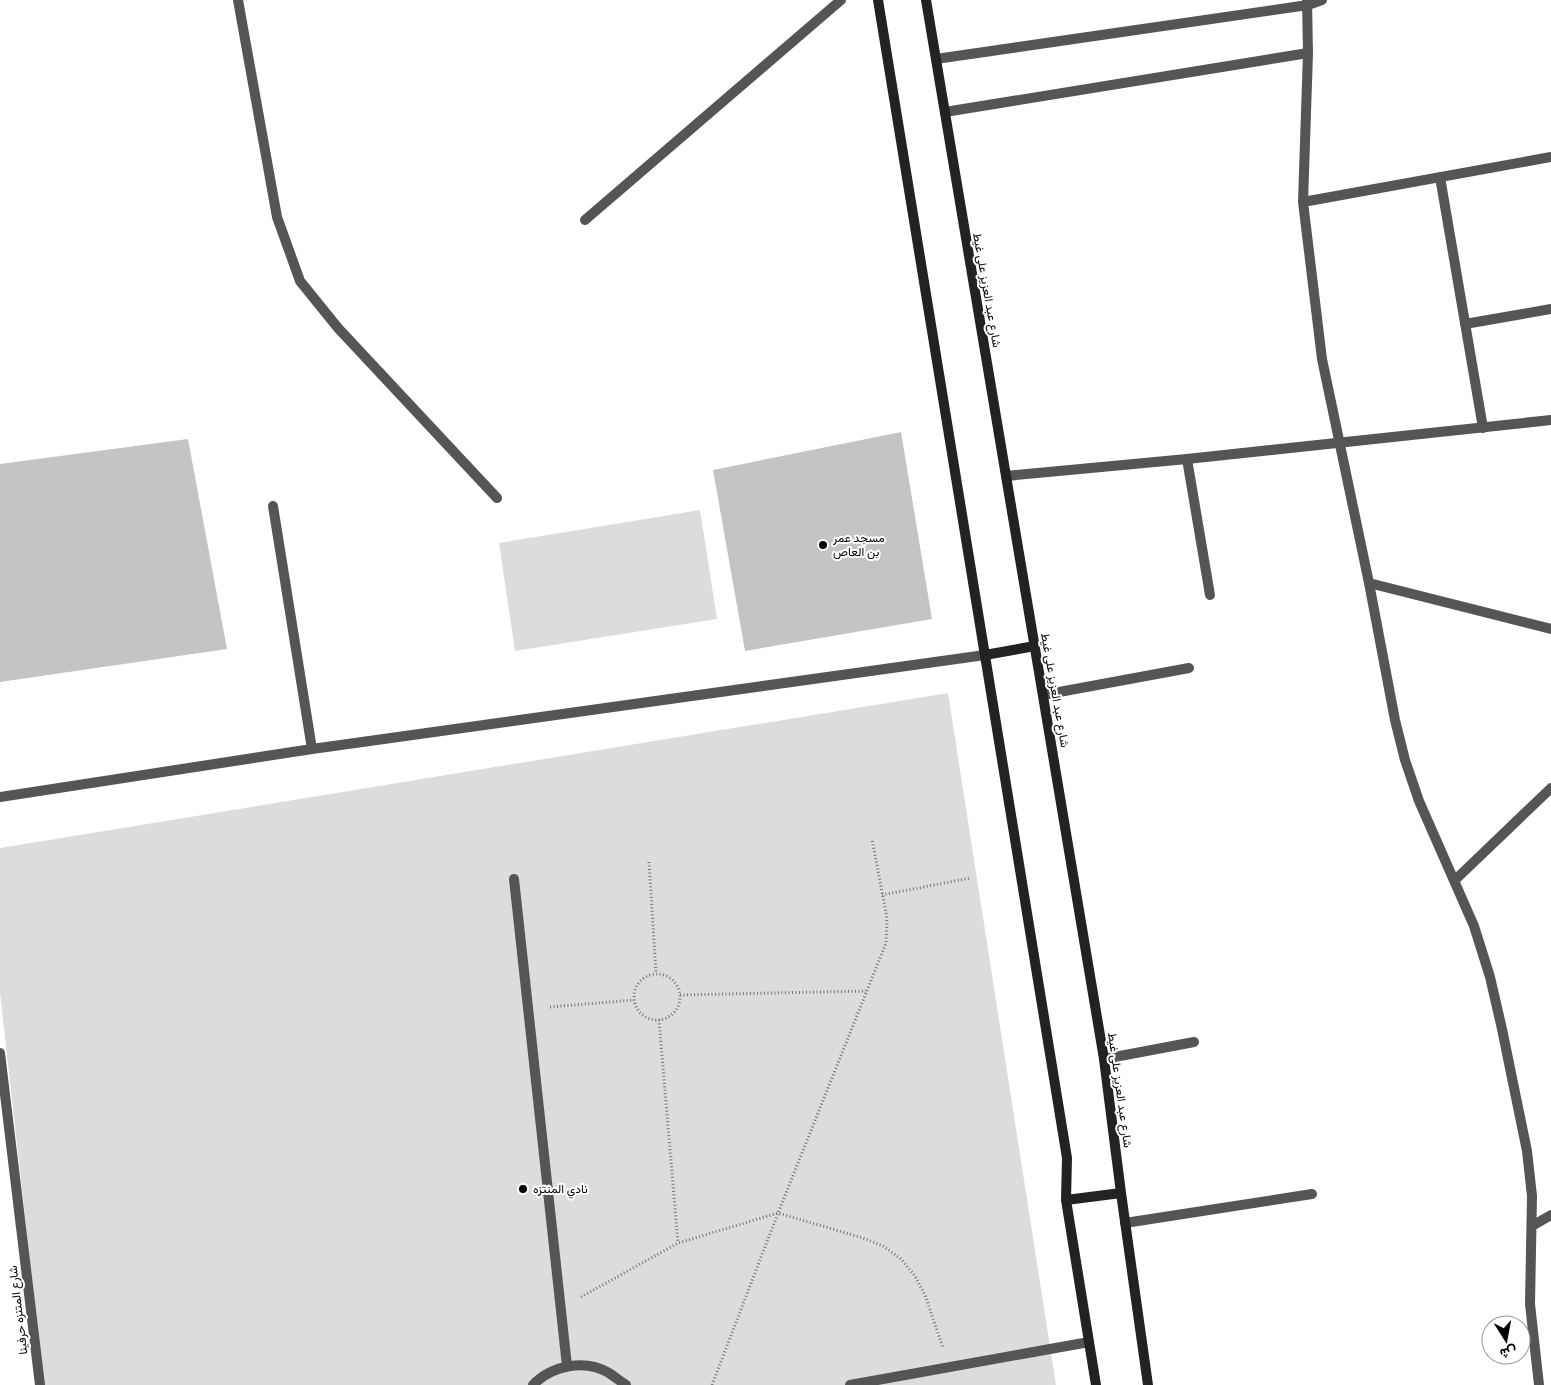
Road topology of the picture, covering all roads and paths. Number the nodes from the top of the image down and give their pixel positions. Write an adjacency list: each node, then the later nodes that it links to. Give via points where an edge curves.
1 (238, 0): 21 (street, via 277,218 300,281 338,328)
2 (841, 0): 13 (street)
3 (878, 0): 27 (street)
4 (926, 0): 8 (street, شارع عبد العزيز على غيط)
5 (1322, 0): 6 (street)
6 (1307, 2): 7 (street); 8 (street)
7 (1308, 53): 9 (street); 12 (street)
8 (936, 59): 9 (street, شارع عبد العزيز على غيط)
9 (945, 112): 20 (street, شارع عبد العزيز على غيط)
10 (1551, 157): 11 (street)
11 (1440, 177): 12 (street); 15 (street)
12 (1303, 202): 18 (street, via 1322,359)
13 (585, 220)
14 (1551, 309): 15 (street)
15 (1465, 324): 17 (street)
16 (1550, 422): 17 (street)
17 (1483, 428): 18 (street)
18 (1340, 442): 19 (street); 23 (street)
19 (1187, 459): 20 (street); 24 (street)
20 (1006, 476): 26 (street, شارع عبد العزيز على غيط)
21 (498, 498)
22 (273, 506): 30 (street)
23 (1369, 583): 25 (street); 37 (street, via 1405,760)
24 (1210, 596)
25 (1551, 630)
26 (1035, 646): 27 (street); 29 (street, شارع عبد العزيز على غيط)
27 (985, 655): 30 (street); 50 (street, via 1067,1158)
28 (1189, 668): 29 (street)
29 (1043, 695): 47 (street, شارع عبد العزيز على غيط)
30 (312, 748): 32 (street)
31 (1551, 788): 37 (street)
32 (0, 797)
33 (872, 839): 38 (path)
34 (649, 862): 39 (path)
35 (970, 878): 38 (path)
36 (514, 879): 43 (street)
37 (1455, 880): 54 (street, via 1474,926 1502,1028 1527,1151)
38 (882, 895): 40 (path, via 887,918 886,943)
39 (656, 973): 41 (path, via 671,979); 42 (path, via 638,983)
40 (866, 991): 41 (path); 51 (path)
41 (680, 995): 44 (path, via 675,1012)
42 (634, 1000): 43 (path); 44 (path, via 642,1015)
43 (528, 1008): 56 (street)
44 (660, 1020): 55 (path)
45 (1194, 1042): 47 (street)
46 (0, 1053): 60 (street, شارع المتنزه حرفينا)
47 (1104, 1059): 48 (street, شارع عبد العزيز على غيط)
48 (1121, 1193): 50 (street); 53 (street, شارع عبد العزيز على غيط)
49 (1312, 1194): 53 (street)
50 (1066, 1200): 57 (street)
51 (778, 1213): 55 (path); 59 (path, via 863,1238 883,1246 901,1259 925,1295); 63 (path)
52 (1551, 1215): 54 (street)
53 (1125, 1223): 66 (street, شارع عبد العزيز على غيط)
54 (1532, 1226): 67 (street, via 1530,1304)
55 (678, 1243): 56 (path)
56 (561, 1308): 58 (street)
57 (1089, 1342): 59 (street); 65 (street)
58 (567, 1366): 61 (street, via 552,1371); 62 (street, via 589,1366)
59 (949, 1367): 64 (street)
60 (40, 1385)
61 (533, 1385)
62 (626, 1385)
63 (712, 1385)
64 (850, 1385)
65 (1096, 1385)
66 (1148, 1385)
67 (1540, 1385)

